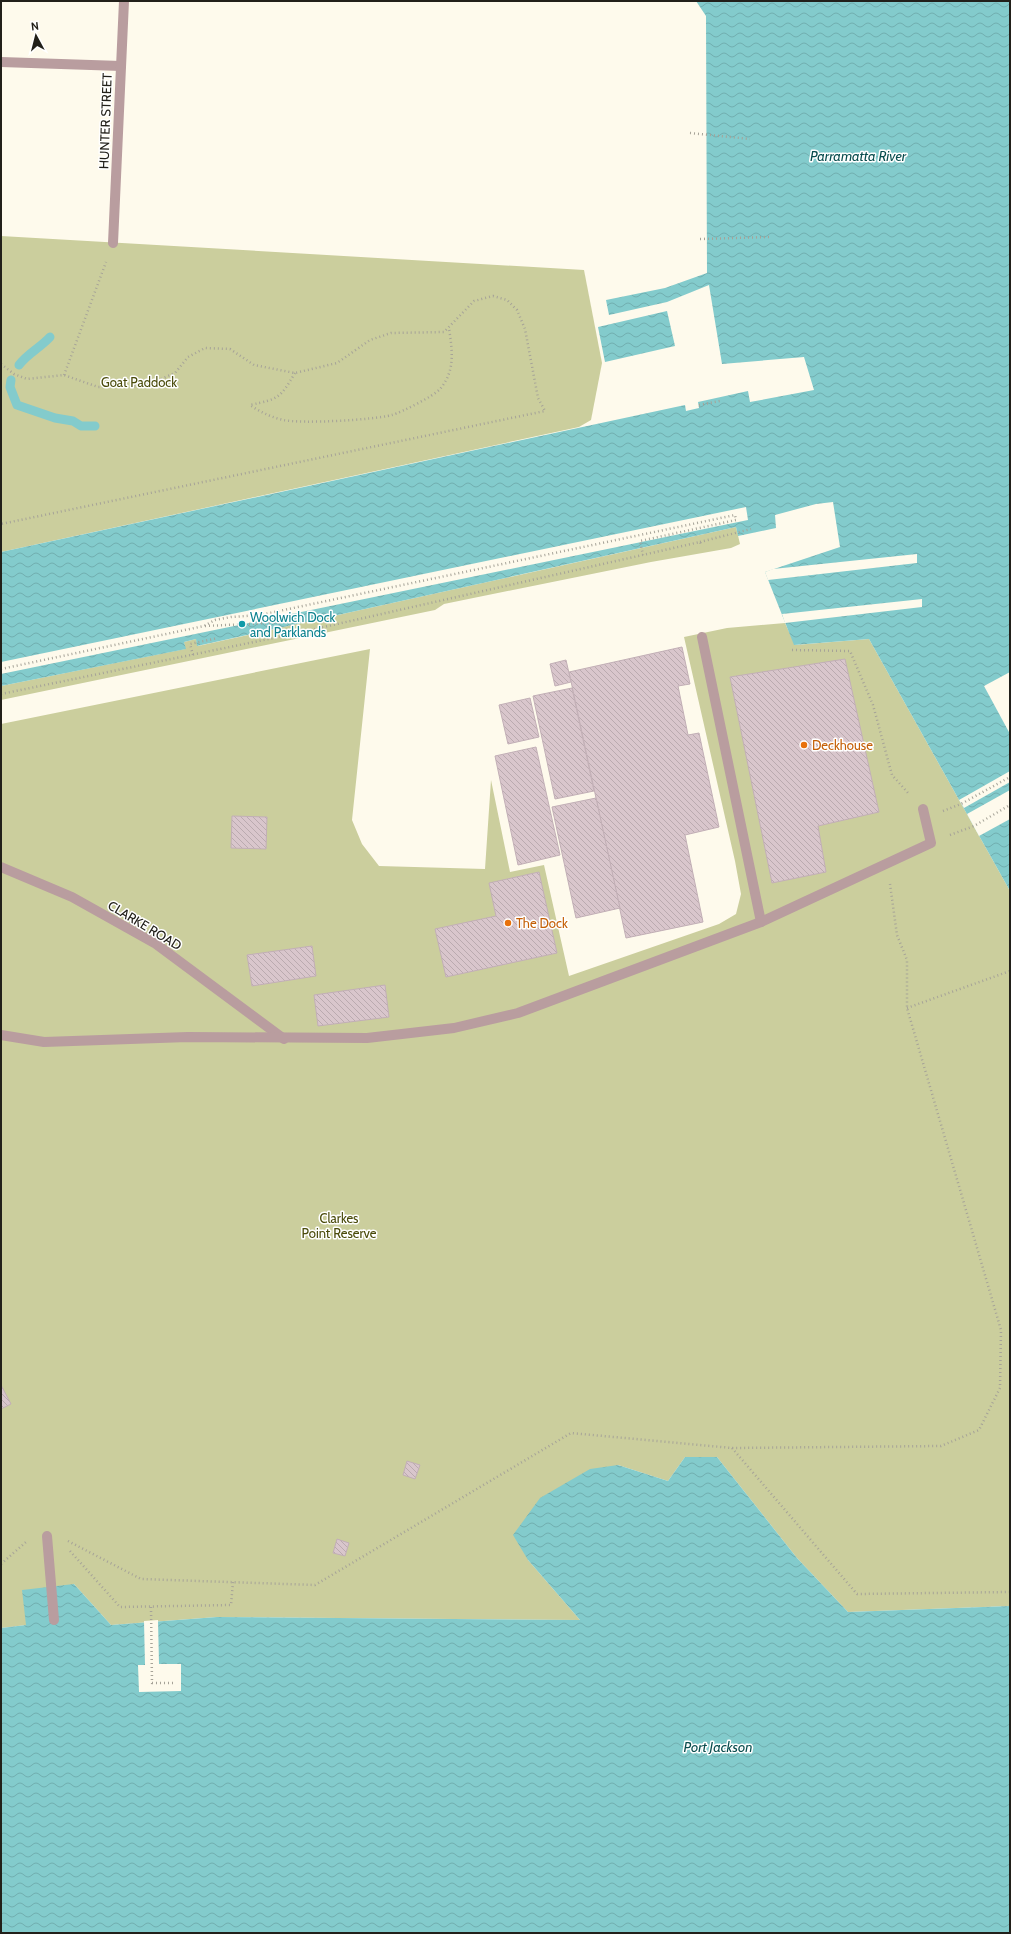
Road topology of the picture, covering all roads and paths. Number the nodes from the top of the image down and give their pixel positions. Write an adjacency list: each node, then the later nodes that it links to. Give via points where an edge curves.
1 (124, 1): 3 (street, HUNTER STREET)
2 (1, 62): 3 (street)
3 (121, 66): 8 (street, HUNTER STREET)
4 (690, 133): 5 (path)
5 (750, 139)
6 (769, 237): 7 (path)
7 (700, 238)
8 (113, 243): 12 (path)
9 (449, 328): 11 (path, via 444,332 391,333 370,340 337,363); 11 (path, via 453,359 440,389 393,415 306,421 284,420 250,405 269,401 283,394); 15 (path, via 474,301 493,296 507,300 517,310 526,329 538,398 545,411)
10 (1, 364): 12 (path, via 14,374 28,379)
11 (296, 373): 12 (path, via 254,365 230,349 205,348 188,357 175,373 145,386 98,387)
12 (64, 375)
13 (720, 401): 14 (path)
14 (699, 405)
15 (1, 524)
16 (751, 529): 17 (path, via 701,543)
17 (642, 555): 18 (path, via 640,541 736,520 735,515 260,616 215,620); 19 (path)
18 (204, 626): 19 (path, via 290,622); 24 (path)
19 (293, 634): 23 (path)
20 (702, 637): 33 (street)
21 (218, 638): 23 (path, via 190,644)
22 (792, 650): 29 (path, via 850,651 873,706 892,775)
23 (193, 655): 25 (path)
24 (1, 669)
25 (1, 694)
26 (1010, 777): 27 (path)
27 (961, 804)
28 (1010, 805): 30 (path, via 974,826)
29 (923, 809): 30 (street)
30 (931, 843): 31 (street)
31 (886, 864): 33 (street); 35 (path, via 897,935 907,960)
32 (1, 867): 37 (street, CLARKE ROAD, via 72,897 156,944)
33 (761, 922): 37 (street, via 518,1013 454,1028 367,1038)
34 (1010, 971): 35 (path)
35 (907, 1008): 38 (path, via 1001,1330 1000,1388 979,1430 941,1446)
36 (1, 1035): 37 (street, via 44,1042 188,1037)
37 (284, 1039)
38 (732, 1448): 42 (path, via 571,1433 315,1585); 43 (path, via 857,1594)
39 (47, 1536): 45 (street)
40 (63, 1539): 42 (path, via 141,1579)
41 (66, 1546): 44 (path, via 120,1607)
42 (233, 1582): 44 (path, via 231,1605)
43 (1010, 1592)
44 (151, 1607): 46 (path, via 152,1683)
45 (54, 1620)
46 (175, 1683)

